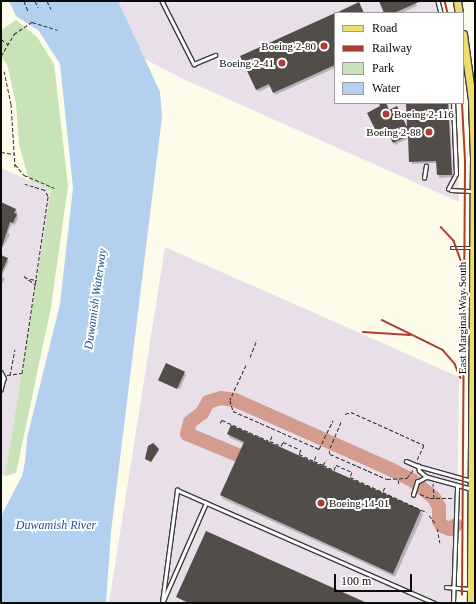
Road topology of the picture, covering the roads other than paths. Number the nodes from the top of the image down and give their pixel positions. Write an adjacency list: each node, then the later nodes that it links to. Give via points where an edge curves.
1 (162, 1): 7 (lane, via 194,64)
2 (438, 1): 4 (lane)
3 (457, 1): 5 (main road)
4 (441, 12)
5 (459, 12)
6 (464, 41): 11 (main road, East Marginal Way South, via 472,100)
7 (215, 54)
8 (453, 104): 11 (lane, via 456,174 450,190)
9 (426, 166): 10 (lane)
10 (424, 178)
11 (474, 192): 13 (main road, East Marginal Way South)
12 (452, 248): 13 (lane)
13 (473, 248): 19 (main road, East Marginal Way South)
14 (2, 374): 15 (lane, via 4,383)
15 (1, 390)
16 (406, 461): 17 (lane)
17 (418, 466): 18 (lane, via 419,471); 19 (lane)
18 (426, 477): 20 (lane); 22 (lane, via 417,482)
19 (472, 481): 21 (main road, East Marginal Way South)
20 (457, 487): 21 (lane); 25 (lane)
21 (474, 490): 26 (main road, East Marginal Way South)
22 (412, 495)
23 (206, 503): 27 (lane); 27 (lane, via 177,490 175,493); 28 (lane)
24 (446, 587): 25 (lane)
25 (455, 587): 26 (lane); 29 (lane)
26 (471, 589): 30 (main road, East Marginal Way South)
27 (162, 603)
28 (434, 603)
29 (453, 603)
30 (471, 603)

